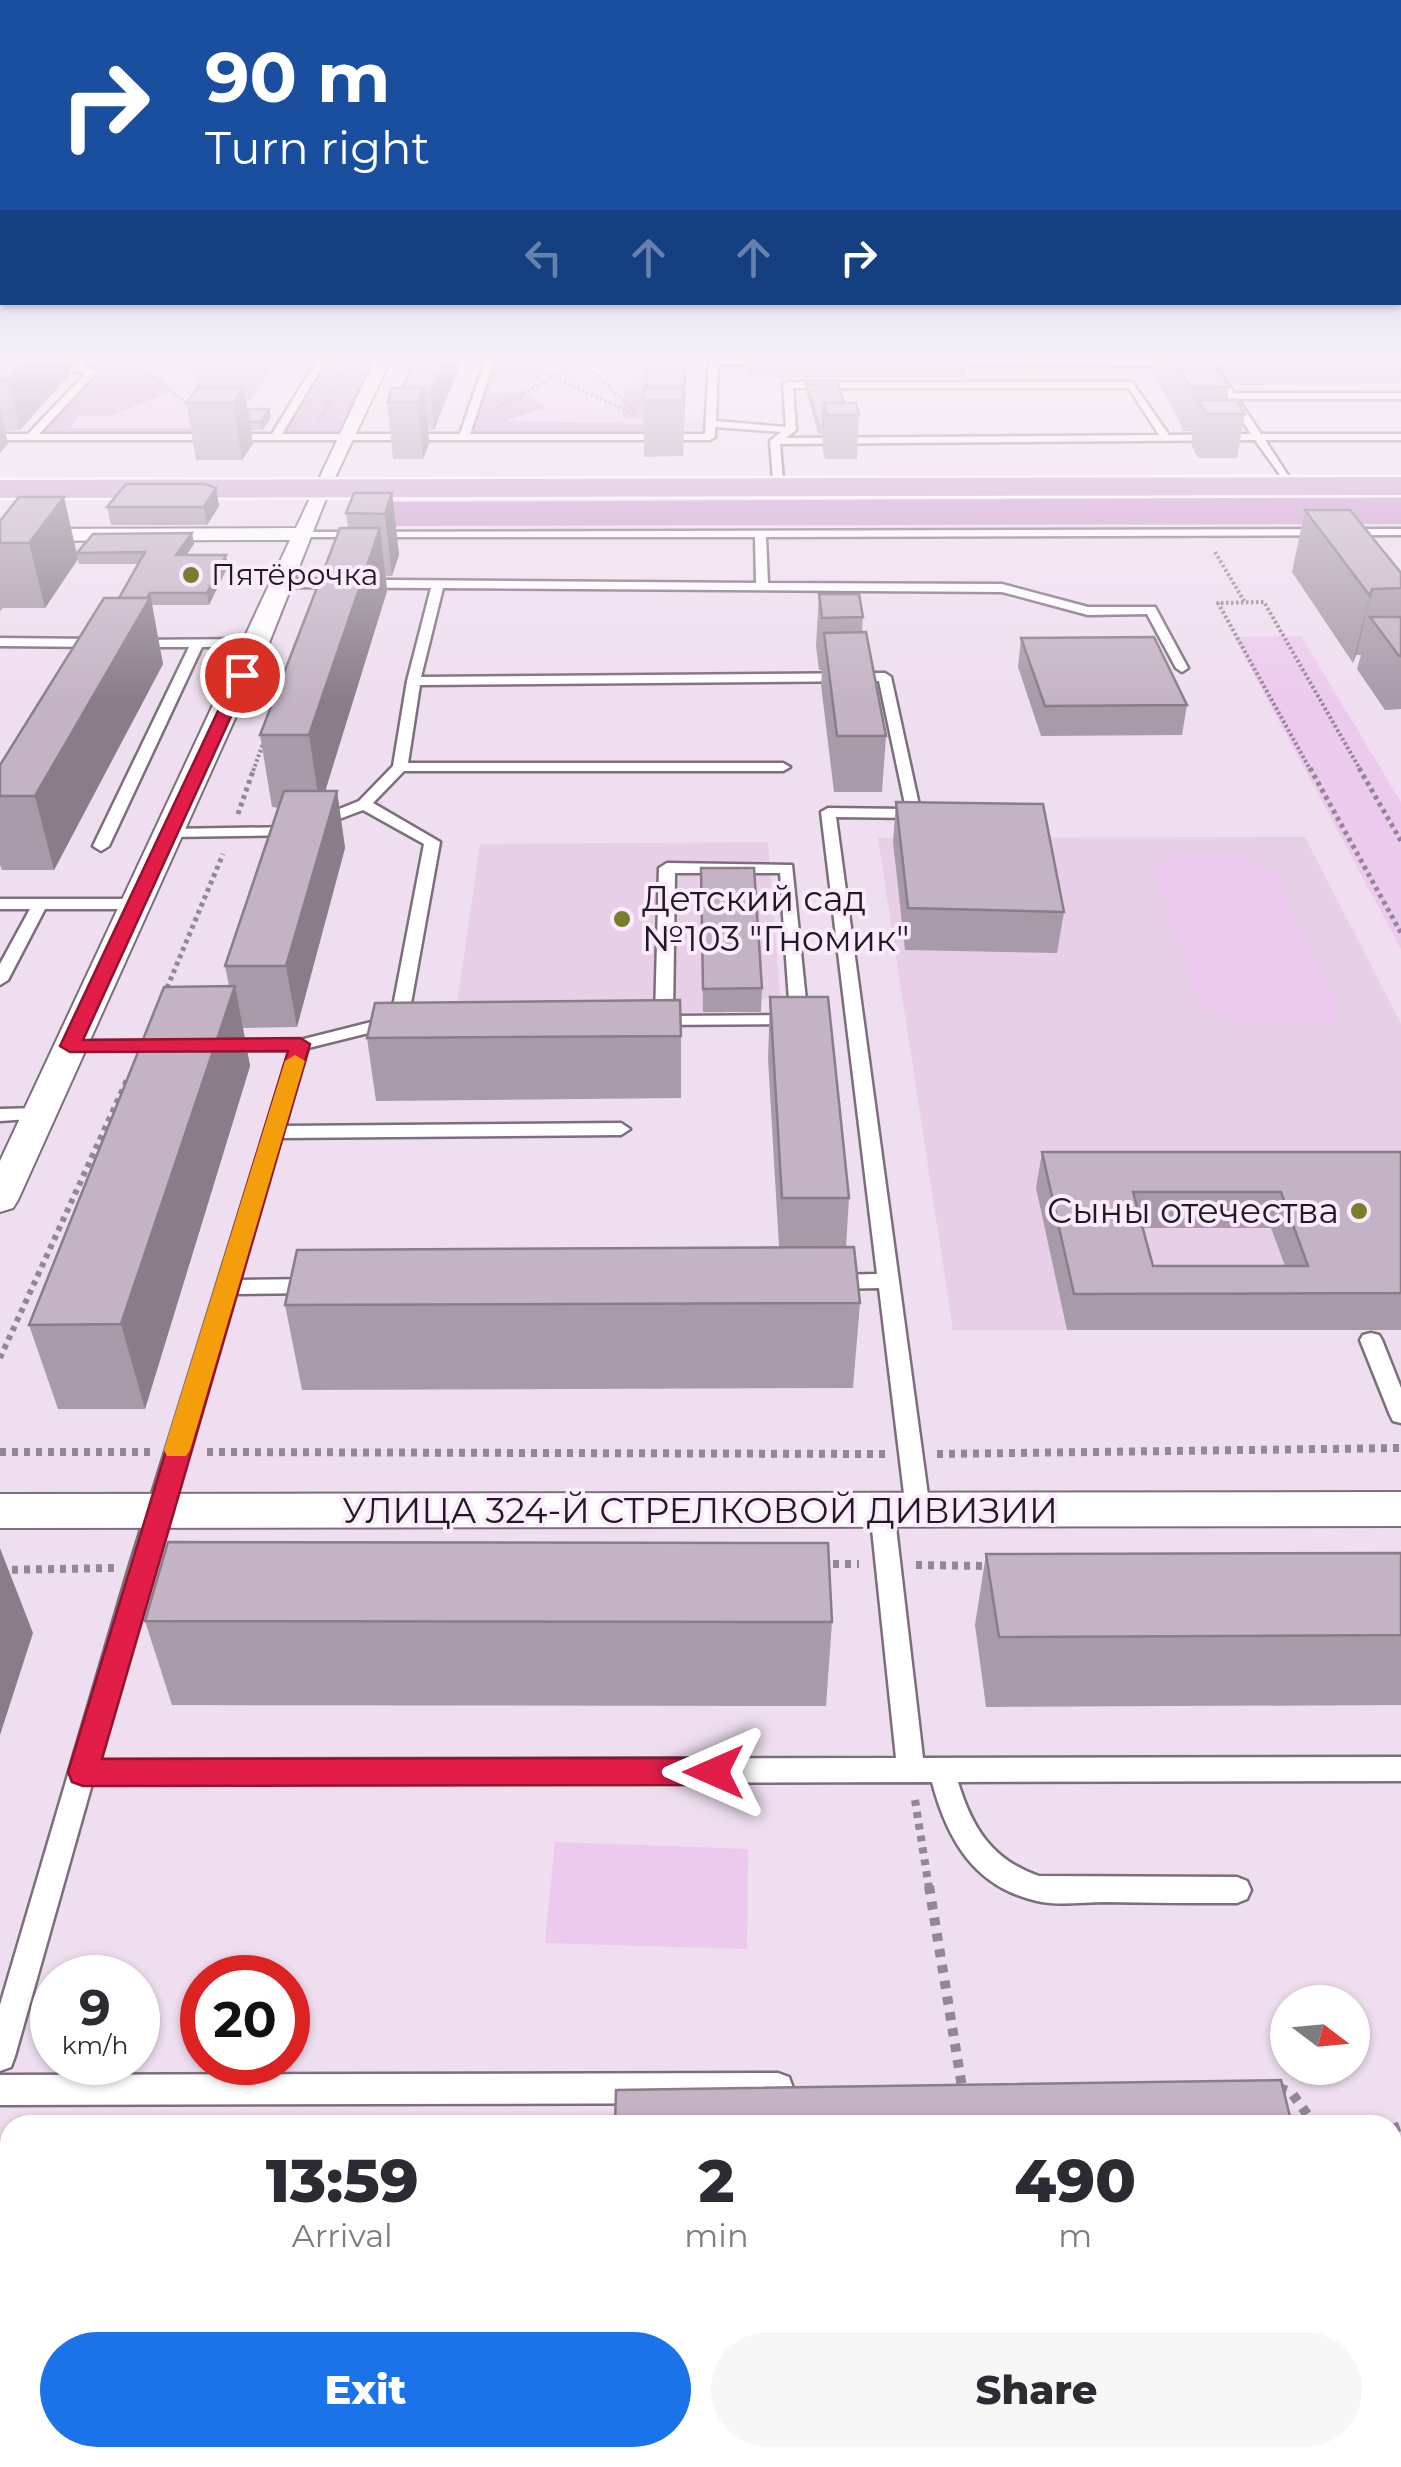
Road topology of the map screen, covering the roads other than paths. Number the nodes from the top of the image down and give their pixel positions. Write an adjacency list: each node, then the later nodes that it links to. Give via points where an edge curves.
1 (331, 470): 7 (street)
2 (777, 470): 6 (lane)
3 (1280, 470): 4 (lane)
4 (1288, 483): 5 (main road); 6 (main road)
5 (1401, 483)
6 (778, 484): 7 (main road)
7 (325, 485): 8 (main road); 11 (street)
8 (0, 486)
9 (1401, 532): 10 (lane)
10 (760, 533): 11 (lane); 15 (lane)
11 (304, 534): 12 (street); 13 (street)
12 (0, 535)
13 (282, 583): 14 (lane); 18 (street)
14 (438, 585): 15 (lane); 20 (lane)
15 (762, 586): 19 (lane, via 1002,588 1088,611 1151,610)
16 (0, 642): 17 (lane)
17 (197, 643): 18 (lane); 25 (lane)
18 (257, 643): 24 (street)
19 (1182, 668)
20 (414, 681): 21 (lane); 32 (lane, via 885,677 914,814 828,812)
21 (400, 766): 22 (lane); 23 (lane)
22 (783, 767)
23 (364, 804): 24 (lane, via 296,831); 34 (lane, via 432,842 408,1020)
24 (169, 833): 28 (street)
25 (101, 846)
26 (0, 904): 27 (lane)
27 (40, 904): 28 (lane); 29 (lane)
28 (136, 904): 35 (street)
29 (0, 980)
30 (644, 1020): 33 (lane)
31 (814, 1020): 32 (lane); 33 (lane); 33 (lane, via 787,868 667,868)
32 (858, 1020): 41 (lane)
33 (664, 1021)
34 (300, 1044): 35 (lane); 39 (lane)
35 (70, 1046): 36 (street)
36 (38, 1114): 37 (lane); 40 (street)
37 (0, 1115)
38 (621, 1129): 39 (lane)
39 (274, 1132): 44 (lane)
40 (0, 1200)
41 (887, 1281): 42 (lane); 48 (lane, via 909,1454)
42 (810, 1282)
43 (343, 1286): 44 (lane)
44 (226, 1287): 50 (lane)
45 (1370, 1340): 46 (lane)
46 (1401, 1416)
47 (1401, 1508): 48 (street, УЛИЦА 324-Й СТРЕЛКОВОЙ ДИВИЗИИ)
48 (900, 1510): 50 (street, УЛИЦА 324-Й СТРЕЛКОВОЙ ДИВИЗИИ); 54 (lane, via 888,1564)
49 (0, 1511): 50 (street, УЛИЦА 324-Й СТРЕЛКОВОЙ ДИВИЗИИ)
50 (158, 1512): 53 (lane)
51 (1401, 1768): 52 (lane)
52 (942, 1771): 54 (lane); 55 (lane, via 956,1824 982,1862 1009,1880 1039,1889)
53 (83, 1772): 54 (lane); 56 (lane)
54 (911, 1772)
55 (1237, 1890)
56 (0, 2056)
57 (804, 2088): 58 (lane)
58 (0, 2090)

